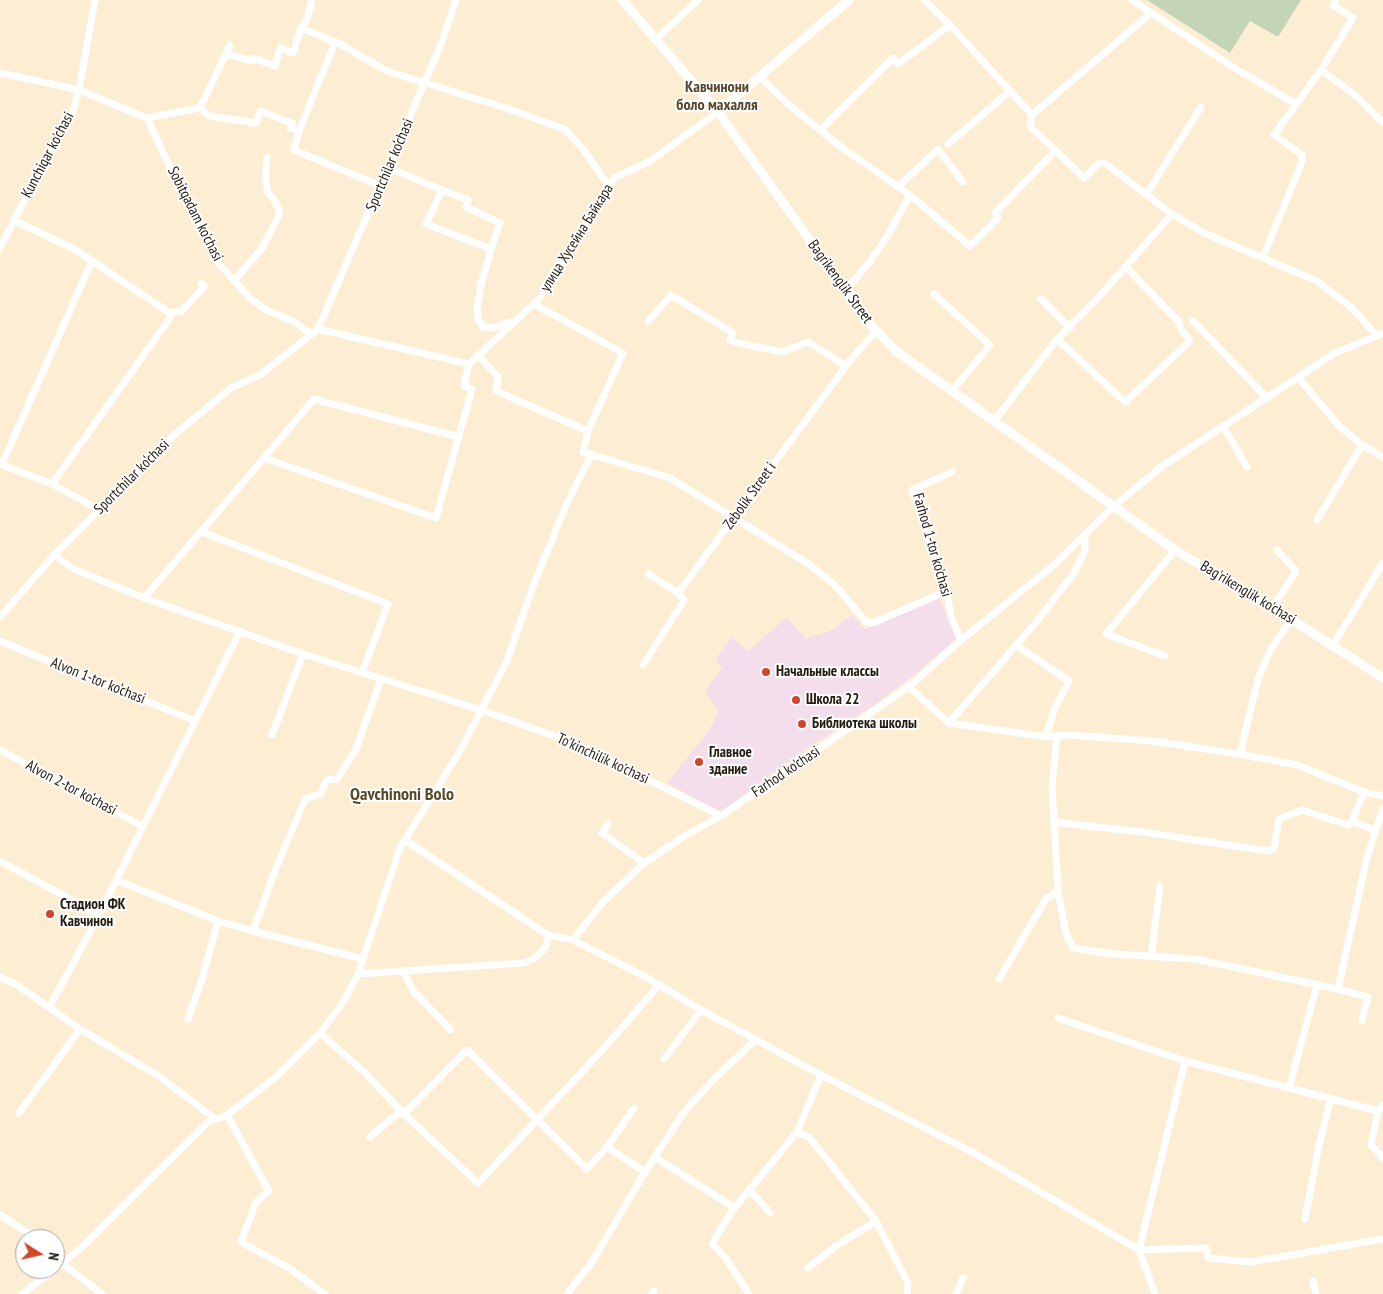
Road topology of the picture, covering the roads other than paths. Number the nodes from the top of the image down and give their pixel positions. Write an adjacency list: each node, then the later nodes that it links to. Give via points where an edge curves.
1 (95, 0): 21 (street, Kunchiqar ko'chasi)
2 (312, 0): 12 (street)
3 (456, 0): 20 (street, Sportchilar ko‘chasi)
4 (622, 0): 13 (main road, Bagrikenglik Street)
5 (698, 0): 13 (street)
6 (848, 0): 19 (main road)
7 (924, 0): 11 (street)
8 (1132, 0): 10 (street)
9 (1336, 0): 17 (street, via 1333,6 1353,18)
10 (1151, 13): 23 (street); 27 (street)
11 (950, 25): 22 (street); 31 (street, via 898,64 892,58)
12 (301, 28): 14 (street); 16 (street, via 293,53 280,48 275,66 253,58 252,61)
13 (656, 39): 26 (main road, Bagrikenglik Street)
14 (335, 42): 20 (street, via 387,71); 30 (street)
15 (230, 45): 16 (street)
16 (226, 54): 25 (street)
17 (1320, 70): 23 (street); 29 (street, via 1356,96)
18 (0, 74): 21 (street)
19 (760, 77): 26 (main road); 31 (street)
20 (425, 83): 35 (street, Sportchilar ko‘chasi); 37 (street, via 566,130)
21 (79, 90): 28 (street); 44 (street, Kunchiqar ko'chasi, via 71,117)
22 (1010, 91): 27 (street); 32 (street)
23 (1296, 104): 47 (street, via 1274,135 1302,156 1302,162)
24 (1201, 107): 42 (street)
25 (200, 108): 28 (street); 30 (street, via 210,116 256,123 260,111 292,123 290,128)
26 (718, 112): 37 (street, улица Хусейна Байкара, via 650,161 614,178); 52 (main road, Bagrikenglik Street)
27 (1032, 115): 33 (street, via 1030,126)
28 (147, 118): 50 (street, Sobitqadam ko'chasi, via 220,265)
29 (1383, 123)
30 (300, 129): 38 (street, via 294,150)
31 (820, 130): 39 (street)
32 (948, 144)
33 (1055, 151): 41 (street, via 995,213 998,218 970,246); 42 (street, via 1084,178 1099,164 1106,164)
34 (267, 158): 50 (street, via 265,177 268,193 274,198 280,213 262,248)
35 (389, 168): 38 (street, Sportchilar ko‘chasi); 40 (street)
36 (963, 182): 39 (street, via 938,149)
37 (608, 185): 55 (street, улица Хусейна Байкара)
38 (381, 186): 61 (street, Sportchilar ko‘chasi)
39 (898, 187): 41 (street)
40 (442, 190): 46 (street, via 468,200 466,207 500,223); 46 (street, via 426,224)
41 (910, 195): 52 (street, via 884,242)
42 (1146, 195): 43 (street)
43 (1172, 214): 47 (street, via 1204,233); 49 (street)
44 (13, 220): 45 (street, Kunchiqar ko'chasi); 48 (street)
45 (0, 248)
46 (491, 249): 57 (street, улица Хусейна Байкара, via 481,285 478,320 483,326 493,328)
47 (1263, 257): 64 (street, via 1317,280)
48 (92, 261): 56 (street); 80 (street)
49 (1126, 267): 60 (street); 65 (street, via 1179,322 1190,341 1125,402)
50 (234, 281): 63 (street, Sobitqadam ko'chasi, via 266,310 295,322)
51 (201, 283): 56 (street, via 205,286 182,310)
52 (846, 290): 62 (main road, Bagrikenglik Street)
53 (934, 294): 70 (street, via 990,345)
54 (1041, 299): 60 (street)
55 (534, 304): 57 (street, улица Хусейна Байкара); 74 (street, via 623,353)
56 (170, 313): 83 (street, via 170,318)
57 (515, 320): 66 (street, улица Хусейна Байкара)
58 (648, 321): 68 (street, via 671,294 733,333 730,340 782,352 808,342)
59 (1193, 321): 71 (street)
60 (1070, 328): 65 (street)
61 (318, 329): 63 (street); 67 (street)
62 (876, 332): 68 (street, Zebolik Street i); 70 (main road, Bagrikenglik Street, via 896,351)
63 (311, 334): 85 (street, Sportchilar ko‘chasi, via 260,375 231,388 175,434)
64 (1380, 334): 69 (street, Farhod ko'chasi, via 1336,353)
65 (1058, 339): 72 (street)
66 (478, 355): 67 (street, улица Хусейна Байкара); 74 (street, via 498,377 496,391)
67 (469, 364): 75 (street, via 464,386 472,389)
68 (846, 366): 86 (street, Zebolik Street i)
69 (1298, 377): 71 (street, Farhod ko'chasi); 76 (street, via 1339,426)
70 (952, 390): 72 (main road, Bagrikenglik Street)
71 (1267, 398): 73 (street, Farhod ko'chasi)
72 (995, 420): 84 (main road, Bagrikenglik Street)
73 (1224, 426): 81 (street); 84 (street, Farhod ko'chasi, via 1161,467)
74 (588, 431): 77 (street, via 583,452)
75 (459, 437): 79 (street, via 314,399); 79 (street, via 436,518)
76 (1362, 445): 78 (street); 87 (street)
77 (591, 455): 86 (street, via 670,478); 113 (street, via 560,522 507,661)
78 (1383, 457)
79 (264, 458): 88 (street)
80 (1, 464): 83 (street)
81 (1247, 467)
82 (952, 472): 95 (street, Farhod 1-tor ko'chasi, via 912,490)
83 (52, 484): 85 (street)
84 (1114, 506): 89 (street, Farhod ko'chasi); 90 (main road, Bag'rikenglik ko'chasi)
85 (100, 510): 92 (street, Sportchilar ko‘chasi)
86 (734, 518): 95 (street, via 807,563 836,586 866,622 872,623); 96 (street, Zebolik Street i)
87 (1317, 520)
88 (202, 532): 97 (street); 109 (street, via 388,604)
89 (1085, 535): 102 (street, Farhod ko'chasi, via 1054,565); 104 (street, via 1085,550 1074,573)
90 (1175, 550): 98 (main road, Bag'rikenglik ko'chasi); 107 (street, via 1106,634)
91 (1277, 550): 98 (street, via 1296,571)
92 (54, 556): 97 (street, To'kinchilik ko'chasi, via 74,569); 99 (street, Sportchilar ko‘chasi)
93 (1383, 563): 105 (street)
94 (648, 574): 96 (street)
95 (947, 591): 102 (street, Farhod 1-tor ko'chasi, via 950,617)
96 (678, 594): 108 (street, Zebolik Street i, via 684,600)
97 (144, 598): 101 (street, To'kinchilik ko'chasi)
98 (1272, 608): 100 (main road, Bag'rikenglik ko'chasi)
99 (0, 617)
100 (1291, 619): 105 (main road, Bag'rikenglik ko'chasi); 120 (street, via 1270,651 1258,678)
101 (240, 631): 106 (street, To'kinchilik ko'chasi); 114 (street)
102 (961, 640): 112 (street, Farhod ko'chasi)
103 (0, 641): 114 (street, Alvon 1-tor ko‘chasi)
104 (1016, 645): 115 (street); 118 (street, via 1069,681 1054,710)
105 (1333, 645): 110 (main road, Bag'rikenglik ko'chasi)
106 (303, 654): 109 (street, To'kinchilik ko'chasi); 116 (street)
107 (1165, 656)
108 (643, 664)
109 (362, 673): 111 (street, To'kinchilik ko'chasi)
110 (1382, 674)
111 (381, 679): 113 (street, To'kinchilik ko'chasi); 138 (street, via 356,749 337,779 326,780 320,794 305,799)
112 (908, 686): 115 (street); 124 (street, Farhod ko'chasi)
113 (481, 710): 124 (street, To'kinchilik ko'chasi, via 577,744); 130 (street, via 461,749)
114 (195, 721): 128 (street)
115 (948, 723): 118 (street)
116 (272, 735)
117 (1057, 736): 118 (street); 120 (street, via 1153,741); 126 (street, via 1052,785)
118 (1046, 737)
119 (0, 750): 128 (street, Alvon 2-tor ko‘chasi)
120 (1238, 754): 121 (street, via 1297,765)
121 (1364, 792): 122 (street); 125 (street)
122 (1383, 796)
123 (1383, 808): 129 (street)
124 (722, 816): 132 (street, Farhod ko'chasi)
125 (1352, 821): 126 (street, via 1348,825 1298,810 1279,819 1274,848 1267,851); 129 (street)
126 (1053, 822): 135 (street)
127 (608, 824): 132 (street, via 602,833)
128 (142, 826): 133 (street)
129 (1374, 830): 149 (street)
130 (404, 840): 139 (street); 142 (street)
131 (0, 861): 136 (street)
132 (644, 863): 140 (street, Farhod ko'chasi, via 603,902)
133 (116, 880): 136 (street); 137 (street)
134 (1160, 886): 141 (street)
135 (1058, 891): 141 (street, via 1066,934 1073,948); 146 (street, via 1046,899)
136 (99, 915): 150 (street)
137 (218, 921): 138 (street); 153 (street)
138 (253, 931): 142 (street)
139 (548, 935): 140 (street); 143 (street, via 542,952 523,963)
140 (573, 940): 148 (street)
141 (1150, 956): 147 (street, via 1195,959)
142 (363, 959): 144 (street)
143 (403, 972): 144 (street); 156 (street, via 414,992)
144 (358, 974): 157 (street, via 344,1001)
145 (0, 977): 150 (street)
146 (1000, 978)
147 (1317, 985): 149 (street); 162 (street)
148 (658, 986): 151 (street); 170 (street)
149 (1338, 989): 154 (street, via 1368,997)
150 (50, 1006): 155 (street)
151 (701, 1010): 158 (street); 159 (street)
152 (1058, 1018): 160 (street)
153 (188, 1019)
154 (1362, 1020)
155 (80, 1029): 166 (street); 169 (street, via 160,1077)
156 (451, 1030)
157 (320, 1033): 167 (street); 168 (street, via 277,1076)
158 (756, 1039): 161 (street); 174 (street, via 684,1112)
159 (664, 1059)
160 (1185, 1061): 162 (street); 185 (street)
161 (822, 1075): 171 (street); 185 (street, via 976,1154)
162 (1289, 1088): 163 (street)
163 (1331, 1098): 165 (street); 181 (street)
164 (634, 1108): 173 (street)
165 (1381, 1108): 175 (street, via 1371,1145)
166 (19, 1113)
167 (404, 1114): 170 (street, via 478,1183); 170 (street, via 467,1050); 172 (street, via 397,1114)
168 (227, 1115): 169 (street); 194 (street, via 269,1191 256,1202 241,1242 289,1268)
169 (214, 1118): 186 (street)
170 (536, 1120): 173 (street, via 587,1170)
171 (796, 1132): 177 (street); 182 (street, via 809,1137)
172 (370, 1137)
173 (607, 1147): 176 (street)
174 (656, 1158): 176 (street); 178 (street)
175 (1383, 1158)
176 (645, 1172): 195 (street, via 592,1262)
177 (750, 1189): 178 (street); 179 (street)
178 (735, 1208): 196 (street, via 712,1244 725,1257)
179 (770, 1213)
180 (0, 1215): 183 (street)
181 (1305, 1219)
182 (876, 1221): 188 (street); 197 (street, via 908,1282)
183 (22, 1229)
184 (1383, 1240): 185 (street, via 1251,1262 1208,1258 1206,1248)
185 (1139, 1250): 199 (street)
186 (65, 1261)
187 (65, 1265): 193 (street)
188 (808, 1268)
189 (963, 1278): 198 (street)
190 (42, 1279): 192 (street)
191 (1313, 1281): 200 (street)
192 (22, 1294)
193 (102, 1294)
194 (325, 1294)
195 (567, 1294)
196 (749, 1294)
197 (907, 1294)
198 (956, 1294)
199 (1155, 1294)
200 (1316, 1294)

